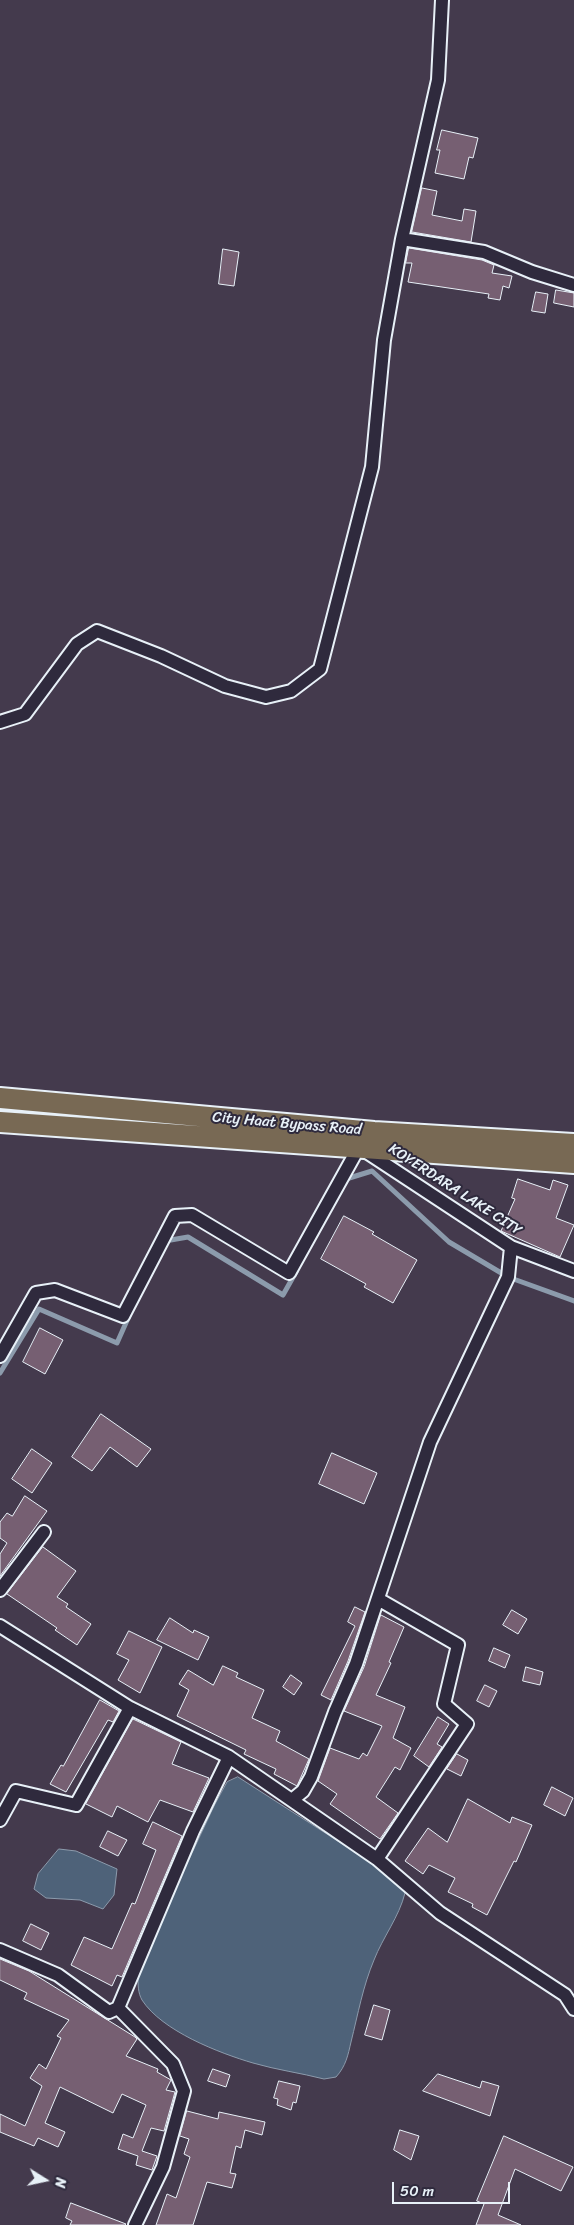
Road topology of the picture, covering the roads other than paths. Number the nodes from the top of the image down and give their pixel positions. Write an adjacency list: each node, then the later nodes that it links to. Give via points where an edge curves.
1 (442, 0): 2 (street, via 438,80)
2 (402, 239): 3 (street, via 484,252); 4 (street, via 384,340 372,467 320,669 291,691 266,698 225,686 97,630 77,644 25,714)
3 (574, 285)
4 (0, 722)
5 (0, 1098): 7 (main road, City Haat Bypass Road, via 374,1132)
6 (0, 1122): 8 (main road, City Haat Bypass Road)
7 (574, 1144)
8 (359, 1147): 9 (main road, City Haat Bypass Road); 10 (street, KOYERDARA LAKE CITY); 12 (street, via 289,1273 192,1215 175,1216 123,1316 55,1290 36,1294)
9 (574, 1163)
10 (511, 1247): 11 (street, KOYERDARA LAKE CITY); 15 (street, via 508,1277 430,1442)
11 (574, 1270)
12 (0, 1356)
13 (44, 1532): 14 (street)
14 (0, 1590)
15 (378, 1599): 19 (street, via 311,1777 303,1791); 21 (street, via 458,1645 444,1704 468,1724)
16 (0, 1626): 17 (street)
17 (130, 1708): 18 (street); 20 (street, via 76,1805 16,1791)
18 (229, 1757): 19 (street); 23 (street, via 193,1831)
19 (292, 1800): 21 (street)
20 (0, 1820)
21 (377, 1859): 24 (street, via 440,1912 565,1995)
22 (0, 1950): 23 (street, via 58,1975 109,2012)
23 (118, 2008): 25 (street, via 173,2064 184,2091 163,2167)
24 (574, 2009)
25 (135, 2225)

